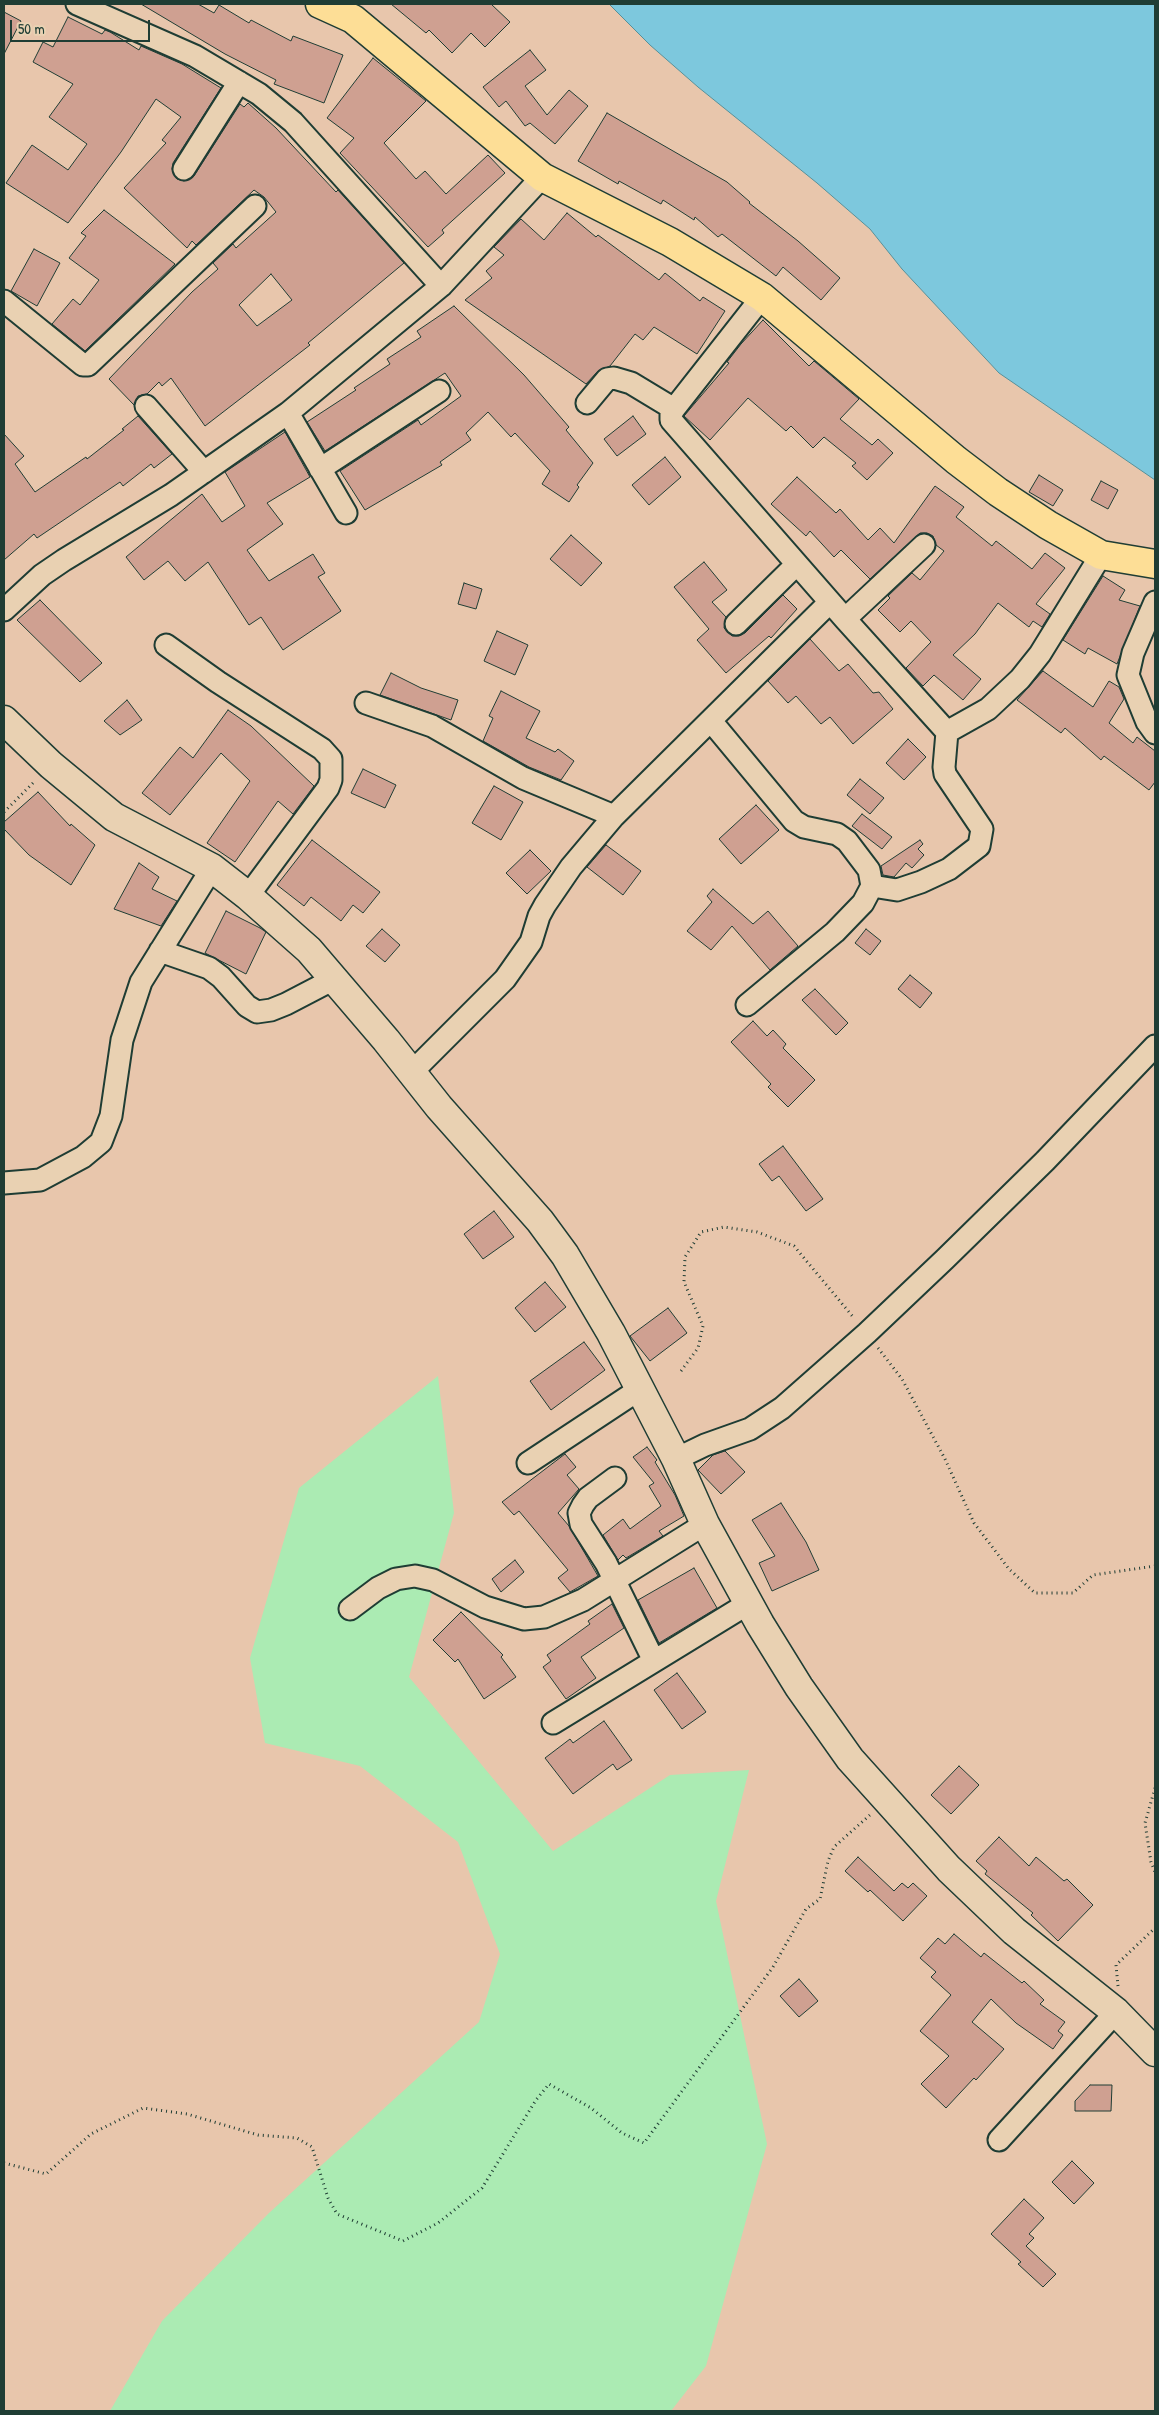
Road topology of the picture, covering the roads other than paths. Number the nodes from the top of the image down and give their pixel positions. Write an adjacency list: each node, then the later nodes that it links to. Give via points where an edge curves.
1 (77, 4): 3 (street, via 195,56)
2 (320, 4): 5 (highway, via 353,19)
3 (239, 82): 4 (street); 7 (street, via 293,122)
4 (184, 169)
5 (542, 177): 7 (street); 8 (highway, via 670,242)
6 (255, 206): 9 (street, via 88,365)
7 (441, 286): 14 (street)
8 (762, 297): 13 (street); 19 (highway, via 998,492)
9 (4, 301)
10 (439, 391): 15 (street)
11 (587, 402): 13 (street, via 607,379 614,378 631,383)
12 (146, 406): 16 (street)
13 (674, 409): 20 (street, via 671,420)
14 (288, 413): 15 (street); 16 (street)
15 (320, 469): 17 (street)
16 (204, 472): 24 (street, via 42,575)
17 (346, 513)
18 (924, 545): 25 (street)
19 (1101, 555): 21 (highway); 31 (street, via 1040,654 1020,679 988,709)
20 (797, 564): 22 (street); 26 (street)
21 (1155, 564)
22 (830, 602): 25 (street); 30 (street)
23 (1155, 602): 32 (street, via 1132,653 1128,675 1147,722)
24 (4, 610)
25 (845, 619): 31 (street)
26 (736, 624)
27 (166, 645): 36 (street, via 322,749 331,759 328,788)
28 (366, 703): 33 (street, via 432,726 524,778)
29 (4, 720): 34 (street, via 51,765 114,817)
30 (711, 721): 33 (street); 35 (street, via 794,821 804,827 837,834 847,841 869,870)
31 (947, 732): 35 (street, via 944,767 982,829 979,846 949,868 921,882 897,890)
32 (1155, 733)
33 (614, 816): 41 (street, via 571,867 545,905 531,942 505,979)
34 (212, 868): 36 (street); 37 (street)
35 (872, 886): 39 (street, via 863,903 835,932)
36 (248, 896): 38 (street, via 309,950)
37 (160, 951): 38 (street, via 209,968 257,1012 286,1004); 42 (street, via 141,982 122,1040 111,1116 101,1142 83,1157 40,1180)
38 (334, 979): 41 (street)
39 (747, 1005)
40 (1155, 1046): 44 (street, via 1045,1160 867,1333 782,1408 750,1429)
41 (412, 1072): 43 (street, via 540,1221 565,1255)
42 (4, 1183)
43 (640, 1390): 44 (street); 45 (street)
44 (676, 1459): 47 (street)
45 (528, 1463)
46 (615, 1478): 48 (street, via 588,1498 579,1513 581,1524)
47 (705, 1524): 48 (street); 49 (street)
48 (614, 1580): 50 (street, via 582,1600 544,1617 524,1619 485,1607 433,1580 415,1576 396,1579 378,1588); 51 (street)
49 (749, 1603): 51 (street); 53 (street, via 799,1687 850,1759 948,1869 1014,1931)
50 (350, 1609)
51 (654, 1661): 52 (street)
52 (553, 1723)
53 (1117, 2001): 54 (street); 55 (street)
54 (1155, 2052)
55 (998, 2140)

